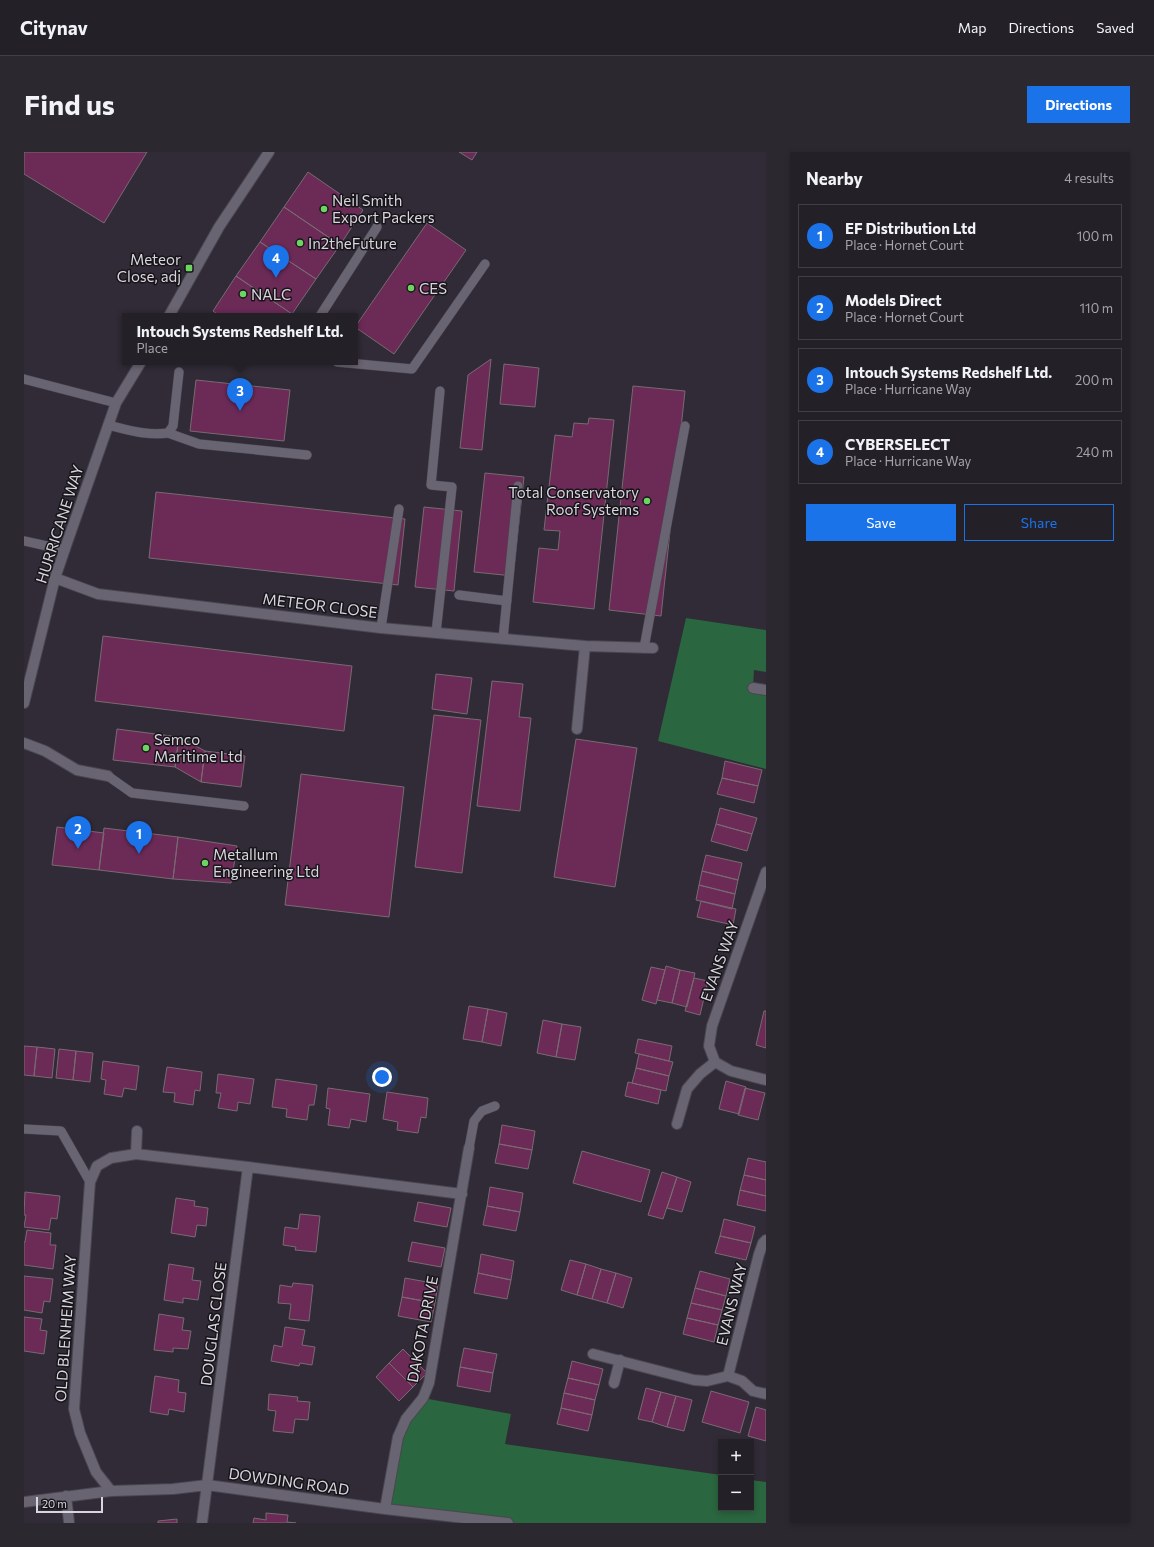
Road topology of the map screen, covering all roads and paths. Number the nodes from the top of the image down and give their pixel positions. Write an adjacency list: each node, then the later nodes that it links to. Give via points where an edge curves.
1 (269, 152): 4 (street, via 219,227)
2 (377, 227): 5 (lane)
3 (485, 264): 6 (lane, via 412,369)
4 (171, 313)
5 (322, 313)
6 (358, 364)
7 (139, 365): 11 (street, HURRICANE WAY)
8 (179, 372): 14 (lane, via 173,426)
9 (24, 379): 11 (lane)
10 (440, 391): 24 (lane, via 431,485 452,487)
11 (116, 403): 12 (street, HURRICANE WAY)
12 (108, 425): 14 (lane, via 140,433); 19 (street, HURRICANE WAY)
13 (685, 426): 27 (lane)
14 (168, 433): 15 (lane, via 199,444)
15 (308, 455)
16 (518, 486): 22 (lane)
17 (398, 509): 23 (lane)
18 (24, 541): 19 (lane)
19 (65, 550): 20 (street, HURRICANE WAY)
20 (55, 578): 23 (street, METEOR CLOSE, via 98,594); 28 (street, HURRICANE WAY)
21 (459, 595): 22 (lane)
22 (507, 601): 25 (lane)
23 (381, 628): 24 (street, METEOR CLOSE)
24 (436, 633): 25 (street, METEOR CLOSE)
25 (503, 639): 26 (street, METEOR CLOSE)
26 (585, 646): 27 (street, METEOR CLOSE); 32 (street)
27 (649, 648)
28 (27, 679): 31 (street, HURRICANE WAY)
29 (753, 688): 30 (street)
30 (766, 690)
31 (24, 703)
32 (577, 728)
33 (24, 743): 34 (street, via 45,751 77,770)
34 (108, 776): 35 (lane, via 132,793)
35 (244, 806)
36 (766, 872): 37 (street, EVANS WAY, via 712,1026 709,1046)
37 (714, 1062): 38 (street, via 731,1071); 40 (street, via 686,1089)
38 (766, 1080)
39 (495, 1106): 43 (lane, via 482,1111 474,1121)
40 (677, 1124)
41 (24, 1129): 46 (lane, via 61,1132)
42 (137, 1132): 44 (street)
43 (469, 1148): 47 (street, DAKOTA DRIVE)
44 (136, 1154): 45 (street); 46 (street, via 111,1158 97,1166)
45 (248, 1167): 47 (street); 54 (street, DOUGLAS CLOSE)
46 (90, 1182): 55 (street, OLD BLENHEIM WAY, via 74,1409 80,1433 96,1472)
47 (462, 1194): 58 (street, DAKOTA DRIVE, via 429,1383 423,1398 406,1420 398,1437)
48 (766, 1240): 51 (street, EVANS WAY, via 759,1254)
49 (593, 1354): 50 (street)
50 (620, 1360): 51 (street, via 694,1380 707,1381); 52 (street)
51 (728, 1376): 53 (street, via 742,1381 753,1391)
52 (614, 1383)
53 (766, 1394)
54 (207, 1485): 55 (street, DOWDING ROAD); 58 (street, DOWDING ROAD); 60 (street, DOUGLAS CLOSE)
55 (111, 1491): 56 (street, DOWDING ROAD)
56 (66, 1496): 57 (street, DOWDING ROAD); 59 (street)
57 (24, 1502)
58 (385, 1509): 61 (street, DOWDING ROAD)
59 (69, 1522)
60 (202, 1523)
61 (508, 1523)

